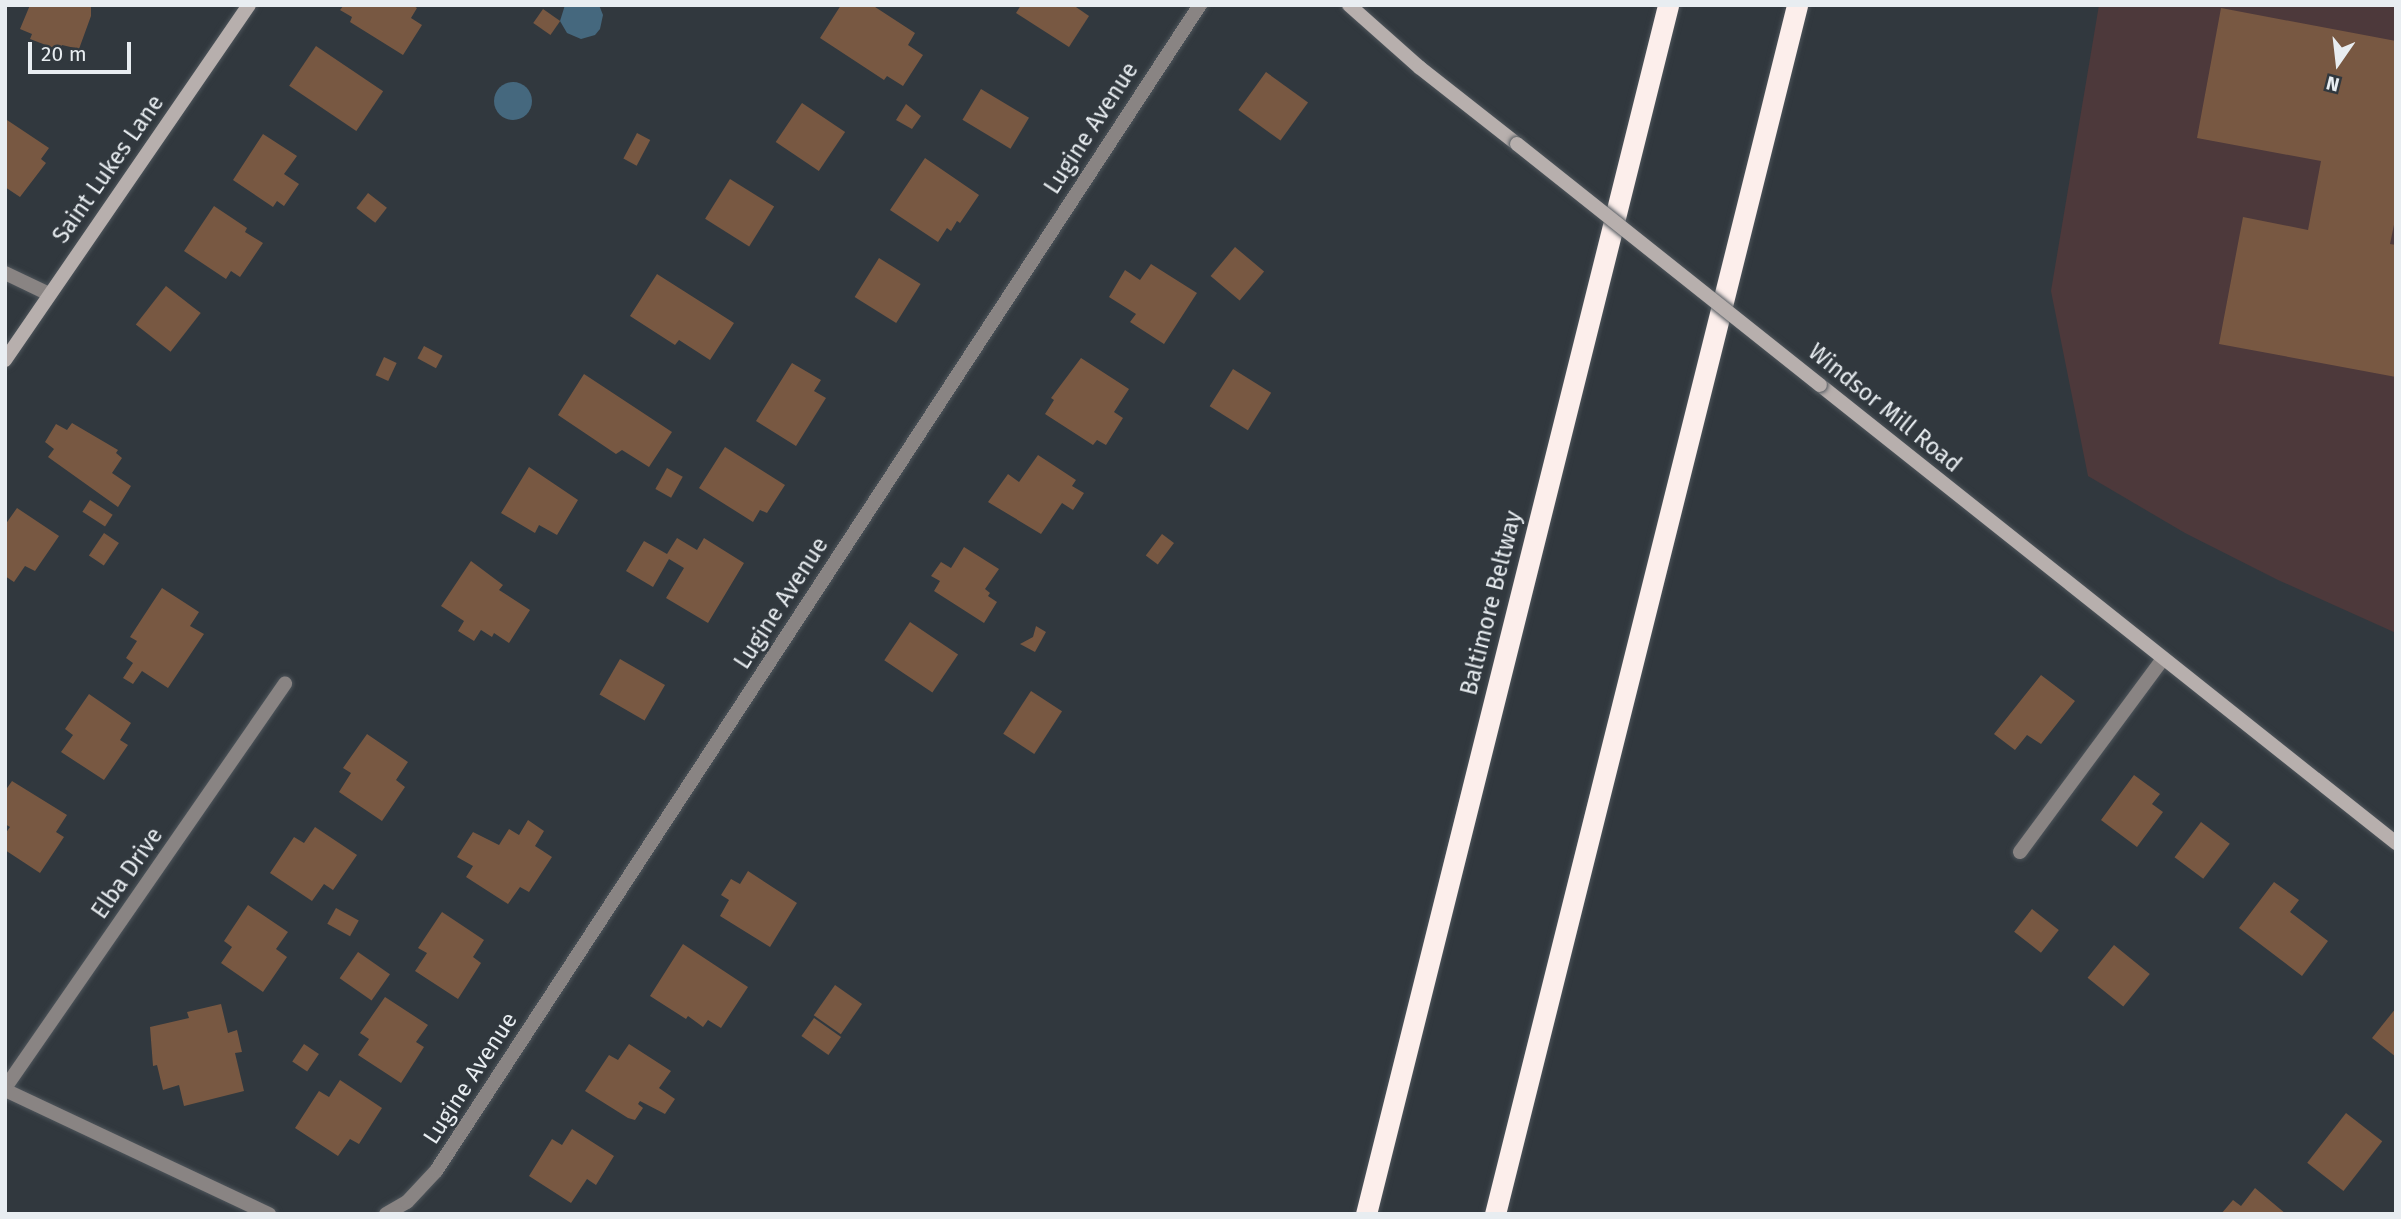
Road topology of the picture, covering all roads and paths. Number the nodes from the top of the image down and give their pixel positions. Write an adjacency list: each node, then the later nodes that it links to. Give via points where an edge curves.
1 (248, 5): 7 (main road, Saint Lukes Lane)
2 (1200, 5): 15 (street, Lugine Avenue, via 436,1171 407,1202)
3 (1349, 5): 9 (main road, Windsor Mill Road, bridge, via 1419,67)
4 (1668, 5): 16 (highway, Baltimore Beltway)
5 (1797, 5): 17 (highway)
6 (5, 273): 7 (street)
7 (49, 294): 8 (main road, Saint Lukes Lane)
8 (5, 360)
9 (2162, 660): 11 (main road, Windsor Mill Road); 12 (street)
10 (285, 684): 13 (street, Elba Drive)
11 (2396, 843)
12 (2020, 852)
13 (5, 1089): 14 (street)
14 (269, 1214)
15 (386, 1214)
16 (1366, 1214)
17 (1495, 1214)

